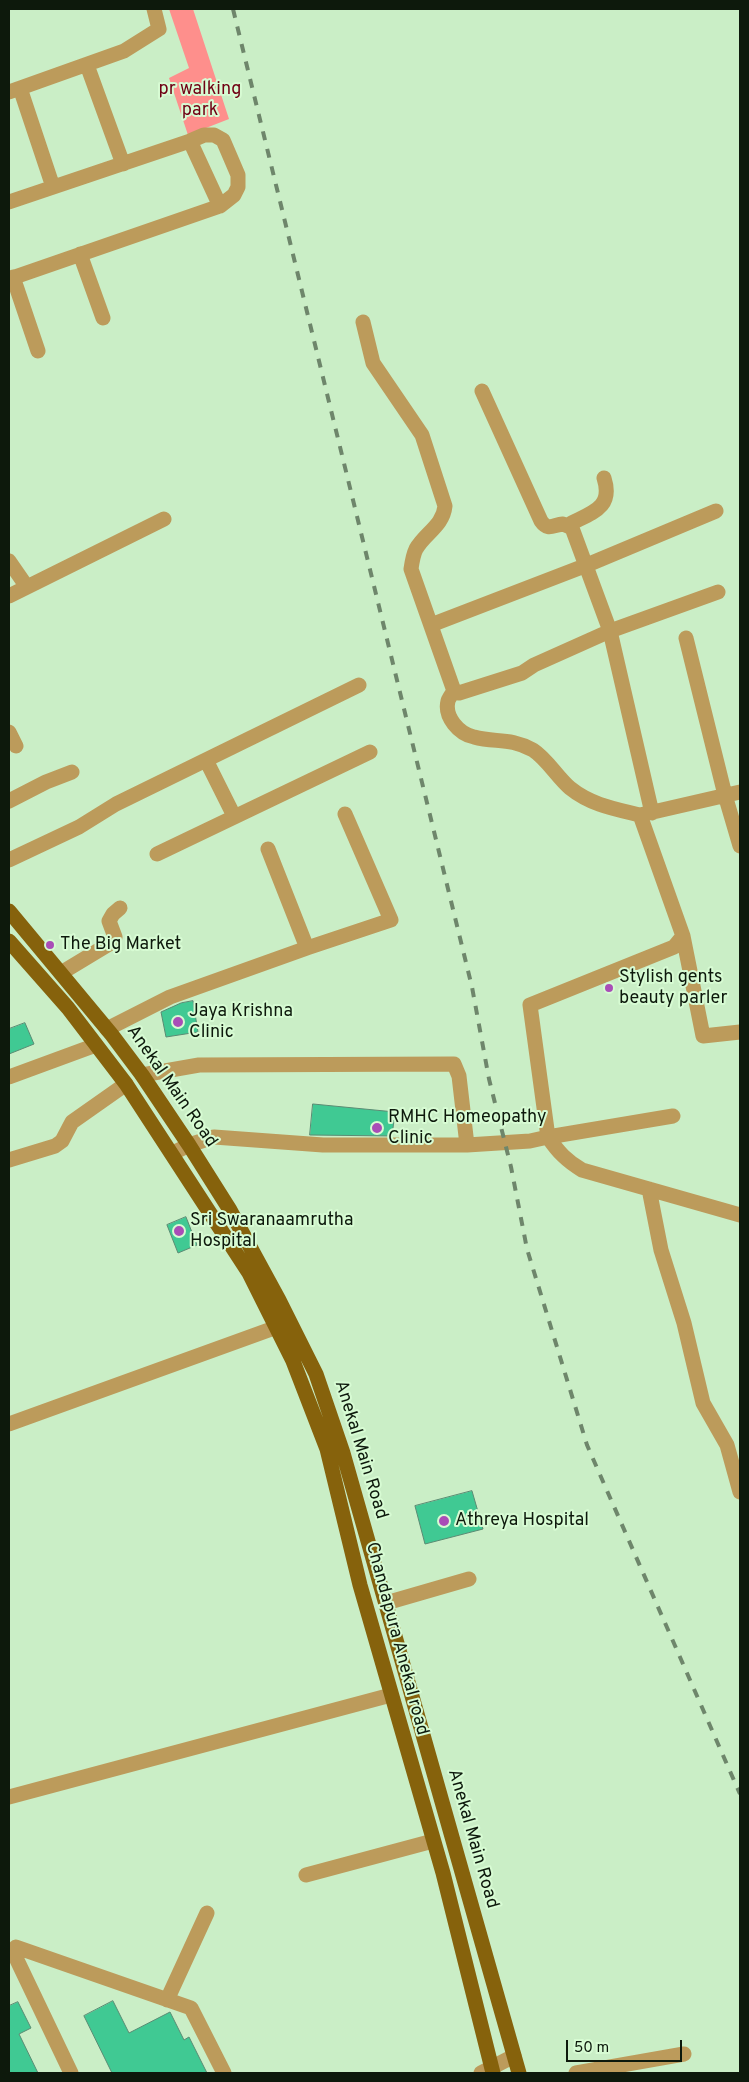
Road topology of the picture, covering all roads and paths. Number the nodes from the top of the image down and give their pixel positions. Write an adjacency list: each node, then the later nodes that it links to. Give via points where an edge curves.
1 (154, 9): 2 (street, via 159,29 124,51)
2 (86, 65): 3 (street); 5 (street)
3 (14, 90): 6 (street)
4 (190, 141): 5 (street); 8 (street); 8 (street, via 204,135 214,135 223,140 238,175 238,187 234,195)
5 (123, 164): 6 (street)
6 (53, 187): 7 (street)
7 (9, 202)
8 (220, 206): 9 (street)
9 (80, 254): 10 (street); 11 (street)
10 (11, 278): 13 (street)
11 (103, 318)
12 (363, 322): 24 (street, via 374,363 422,435 445,506 439,523 416,549 411,569)
13 (38, 350)
14 (482, 391): 18 (street, via 541,521 550,528)
15 (604, 478): 18 (street, via 607,488 603,506)
16 (716, 511): 20 (street)
17 (164, 519): 21 (street)
18 (568, 525): 20 (street)
19 (9, 561): 21 (street)
20 (586, 565): 24 (street); 25 (street)
21 (27, 587): 23 (street)
22 (718, 592): 25 (street)
23 (9, 596)
24 (431, 625): 28 (street)
25 (610, 631): 28 (street, via 534,665 522,674 458,693); 38 (street)
26 (686, 638): 35 (street)
27 (359, 685): 32 (street)
28 (454, 691): 38 (street, via 448,700 448,716 457,728 473,737 507,740 536,752 570,788 594,804)
29 (9, 732): 30 (street)
30 (16, 746)
31 (370, 752): 39 (street)
32 (206, 760): 39 (street); 43 (street)
33 (72, 772): 36 (street)
34 (740, 792): 35 (street)
35 (725, 795): 38 (street); 40 (street)
36 (9, 801)
37 (345, 814): 48 (street, via 391,920)
38 (646, 814): 46 (street)
39 (234, 816): 42 (street)
40 (740, 846)
41 (268, 849): 48 (street)
42 (157, 854)
43 (9, 860)
44 (120, 908): 49 (street, via 109,921 115,937 109,944)
45 (9, 911): 49 (main road, Anekal Main Road)
46 (678, 942): 51 (street, via 703,1036); 57 (street, via 530,1005)
47 (10, 943): 52 (main road, Chandapura Anekal road)
48 (307, 948): 50 (street, via 170,997)
49 (62, 973): 50 (main road, Anekal Main Road)
50 (107, 1029): 53 (main road, Anekal Main Road)
51 (740, 1032)
52 (96, 1045): 54 (street); 55 (main road, Chandapura Anekal road)
53 (142, 1075): 58 (main road, Anekal Main Road); 59 (street, via 199,1065 454,1064 459,1076)
54 (9, 1077)
55 (126, 1084): 60 (main road, Chandapura Anekal road); 61 (street, via 72,1122 62,1141 55,1146)
56 (673, 1116): 57 (street)
57 (548, 1137): 59 (street); 62 (street, via 558,1152 576,1166)
58 (190, 1145): 59 (street, via 214,1137 323,1145); 60 (street); 68 (main road, Anekal Main Road, via 230,1210 316,1374 343,1453)
59 (467, 1145)
60 (173, 1153): 64 (main road, Chandapura Anekal road, via 249,1272)
61 (9, 1160)
62 (649, 1189): 63 (street); 66 (street, via 661,1250 684,1323 703,1403 727,1445)
63 (740, 1214)
64 (277, 1327): 65 (street); 69 (main road, Chandapura Anekal road, via 327,1449)
65 (9, 1424)
66 (740, 1492)
67 (469, 1579): 68 (street)
68 (386, 1603): 76 (main road, Anekal Main Road)
69 (391, 1695): 70 (street); 71 (main road, Chandapura Anekal road)
70 (9, 1797)
71 (433, 1841): 72 (street); 77 (main road, Chandapura Anekal road)
72 (306, 1875)
73 (207, 1913): 74 (street)
74 (166, 2000): 78 (street, via 16,1947 17,1960); 79 (street, via 191,2008)
75 (684, 2054): 81 (street)
76 (514, 2056): 77 (street); 80 (main road, Anekal Main Road)
77 (489, 2071)
78 (71, 2073)
79 (224, 2073)
80 (519, 2073)
81 (576, 2073)

